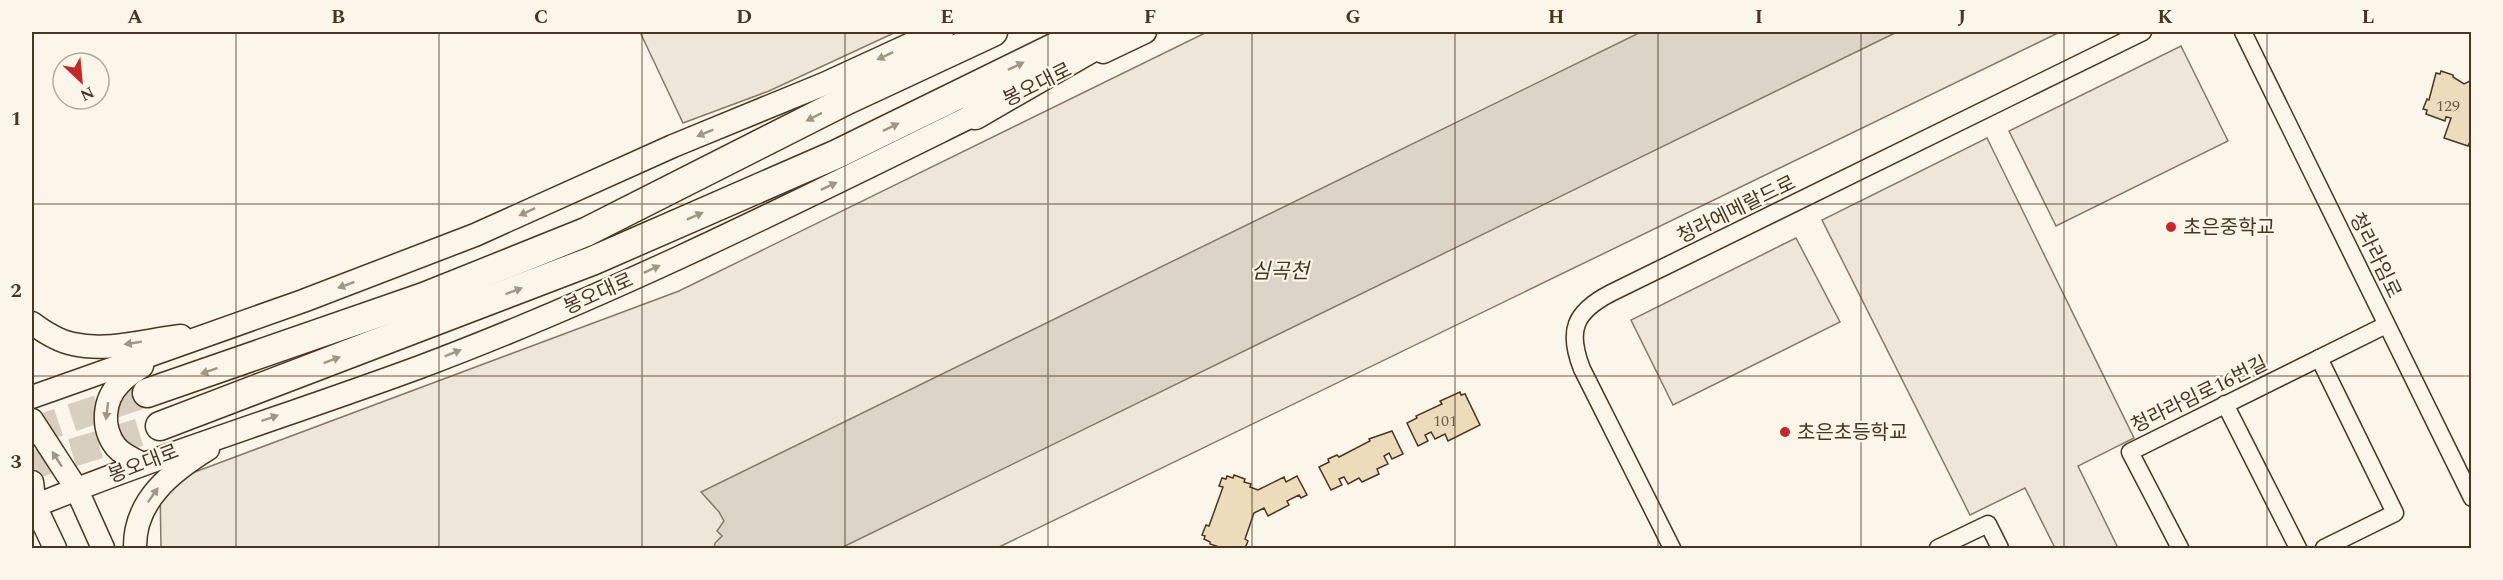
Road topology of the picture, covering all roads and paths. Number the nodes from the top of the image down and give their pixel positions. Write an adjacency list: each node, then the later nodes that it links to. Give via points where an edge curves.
1 (993, 32): 14 (highway, one-way to 14, via 847,100 586,232 424,297)
2 (1086, 32): 18 (highway, 봉오대로, one-way to 2, via 592,261 837,154)
3 (1119, 32): 8 (highway)
4 (1145, 32): 8 (street, 봉오대로)
5 (2143, 32): 28 (street, 청라에메랄드로, via 1611,293 1592,303 1581,315 1574,334 1582,369)
6 (2242, 32): 10 (street, 청라라임로)
7 (935, 33): 11 (street, one-way to 11, via 475,235)
8 (975, 115): 19 (street, 봉오대로, one-way to 8, via 420,367 573,305)
9 (32, 323): 11 (street, one-way to 9, via 108,347 73,344)
10 (2386, 325): 13 (street, 청라라임로16번길); 23 (street, 청라라임로)
11 (212, 333): 12 (street)
12 (158, 354): 15 (street); 20 (street, one-way to 20, via 120,383 109,398 106,416 106,428 116,446)
13 (2319, 358): 16 (street, 청라라임로16번길); 33 (street, via 2395,513)
14 (147, 393)
15 (32, 397)
16 (2226, 404): 31 (street, 청라라임로16번길, via 2130,452); 32 (street)
17 (32, 420): 22 (street, one-way to 17)
18 (160, 426)
19 (239, 429): 20 (street, 봉오대로); 27 (street, one-way to 19, via 134,532 160,485 183,464)
20 (143, 464): 22 (street, 봉오대로)
21 (32, 482): 24 (street)
22 (76, 488): 24 (street, 봉오대로); 26 (street)
23 (2472, 498)
24 (33, 507): 25 (street)
25 (55, 549)
26 (103, 549)
27 (135, 549)
28 (1672, 549)
29 (1938, 549): 30 (street, via 1988,524)
30 (2000, 549)
31 (2180, 549)
32 (2298, 549)
33 (2324, 549)

